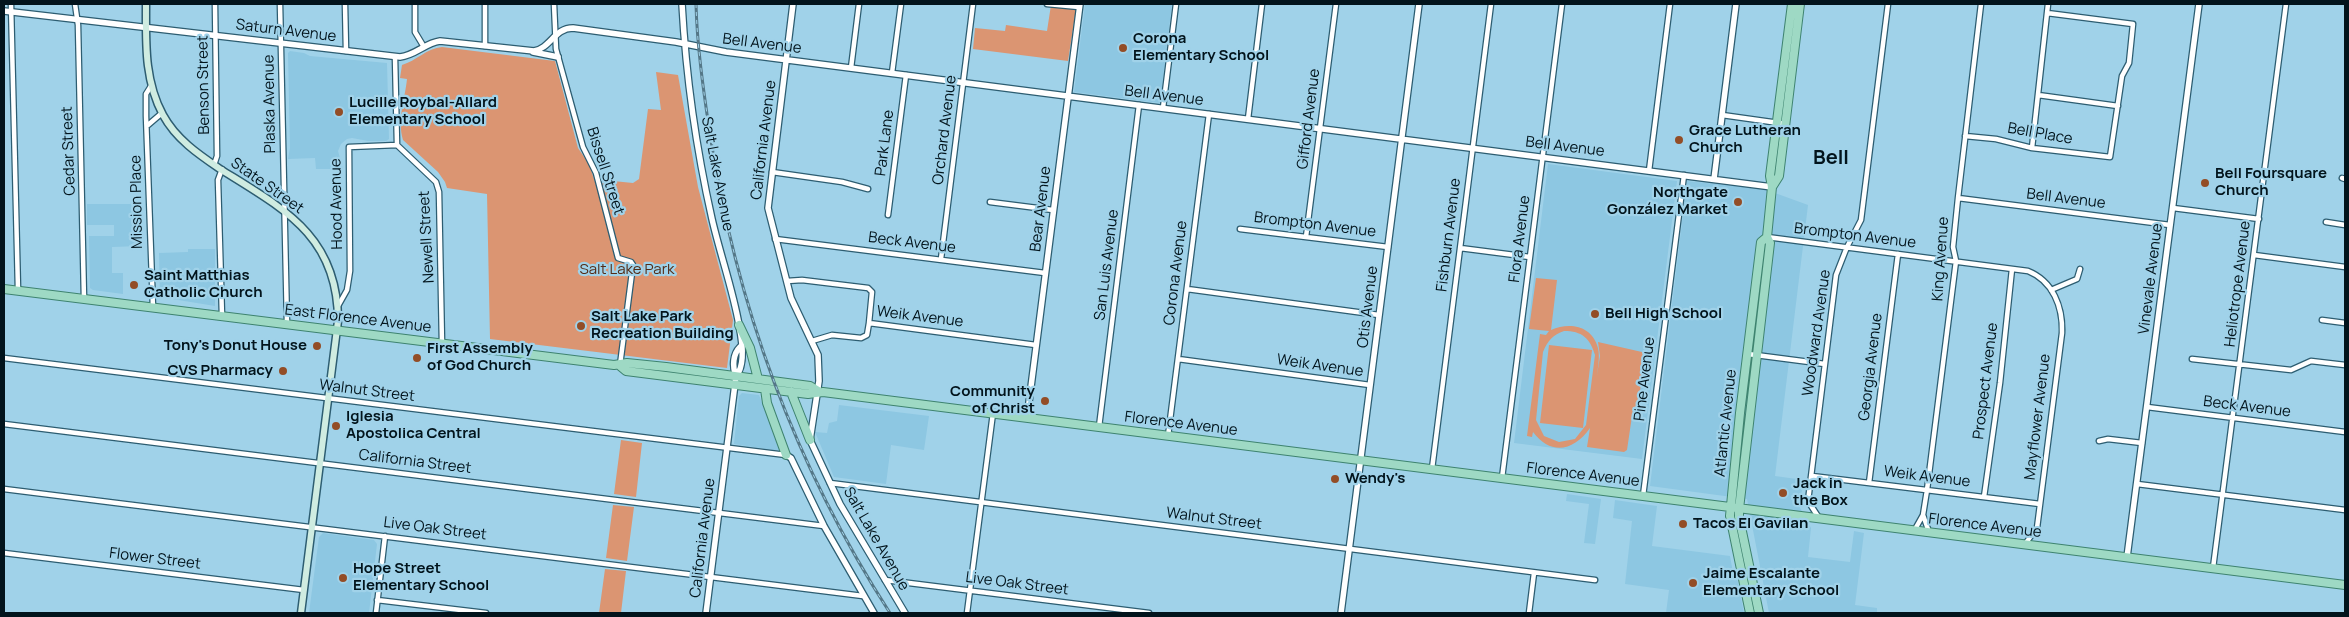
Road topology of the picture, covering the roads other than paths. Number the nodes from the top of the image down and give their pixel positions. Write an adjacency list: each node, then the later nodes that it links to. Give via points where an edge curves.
1 (11, 4): 33 (street)
2 (75, 4): 35 (street, Cedar Street)
3 (146, 4): 36 (main road, State Street)
4 (215, 4): 37 (street, Benson Street)
5 (280, 4): 40 (street, Plaska Avenue)
6 (345, 4): 44 (street)
7 (415, 4): 43 (street, via 415,32)
8 (485, 4): 42 (street)
9 (554, 4): 38 (street, Bissell Street)
10 (682, 4): 41 (street, Salt Lake Avenue)
11 (793, 4): 48 (street, California Avenue)
12 (859, 4): 50 (street)
13 (901, 4): 51 (street)
14 (973, 4): 53 (street, Orchard Avenue)
15 (1047, 4): 31 (street)
16 (1176, 4): 59 (street)
17 (1262, 4): 63 (street)
18 (1336, 4): 66 (street, Gifford Avenue)
19 (1419, 4): 68 (street, Otis Avenue)
20 (1490, 4): 70 (street, Fishburn Avenue)
21 (1562, 4): 72 (street, Flora Avenue)
22 (1670, 4): 75 (street)
23 (1736, 4): 62 (street)
24 (1792, 4): 39 (main road, Atlantic Avenue)
25 (1800, 4): 49 (main road, Atlantic Avenue)
26 (1888, 4): 96 (street, Woodward Avenue, via 1861,220)
27 (1981, 4): 67 (street, King Avenue)
28 (2048, 4): 34 (street)
29 (2199, 4): 83 (street, Vinevale Avenue)
30 (2286, 4): 87 (street, Heliotrope Avenue)
31 (1079, 5): 56 (street, Bear Avenue)
32 (4, 11): 33 (street, Saturn Avenue)
33 (12, 12): 35 (street, Saturn Avenue); 110 (street)
34 (2047, 13): 55 (street); 58 (street, via 2133,24)
35 (78, 20): 36 (street, Saturn Avenue); 112 (street, Cedar Street)
36 (146, 27): 37 (street, Saturn Avenue); 54 (main road, State Street)
37 (215, 35): 40 (street, Saturn Avenue); 73 (street, Benson Street, via 217,156)
38 (555, 35): 41 (street, Bell Avenue, via 562,29 573,28); 45 (street, via 542,49); 47 (street, Bissell Street)
39 (1788, 42): 49 (main road); 64 (main road, Atlantic Avenue)
40 (281, 43): 44 (street, Saturn Avenue); 85 (street, Plaska Avenue)
41 (684, 44): 48 (street, Bell Avenue); 121 (street, Salt Lake Avenue, via 704,179 720,256)
42 (485, 46): 43 (street, Saturn Avenue, via 440,41); 45 (street, Saturn Avenue)
43 (424, 47): 46 (street, Saturn Avenue, via 412,54)
44 (346, 51): 46 (street, Saturn Avenue)
45 (531, 52): 47 (street, Saturn Avenue)
46 (395, 57): 69 (street)
47 (558, 57): 133 (street, Bissell Street, via 583,147 596,173 617,255 620,260 633,265)
48 (786, 60): 50 (street, Bell Avenue); 76 (street, California Avenue)
49 (1793, 62): 64 (main road, Atlantic Avenue)
50 (851, 68): 51 (street, Bell Avenue)
51 (892, 73): 52 (street, Bell Avenue)
52 (906, 75): 53 (street, Bell Avenue); 86 (street, Park Lane)
53 (963, 82): 56 (street, Bell Avenue); 101 (street, Orchard Avenue)
54 (151, 86): 60 (main road, State Street); 65 (street, Mission Place, via 146,94)
55 (2038, 95): 58 (street); 71 (street)
56 (1068, 96): 57 (street, Bell Avenue); 84 (street, Bear Avenue)
57 (1139, 105): 59 (street, Bell Avenue); 147 (street, San Luis Avenue)
58 (2118, 106): 71 (street, Bell Place, via 2110,157)
59 (1163, 108): 61 (street, Bell Avenue)
60 (162, 113): 65 (street); 73 (main road, State Street, via 177,135)
61 (1208, 114): 63 (street, Bell Avenue); 109 (street, Corona Avenue)
62 (1722, 115): 64 (street); 78 (street)
63 (1248, 119): 66 (street, Bell Avenue)
64 (1782, 123): 79 (main road, Atlantic Avenue, via 1770,176)
65 (148, 125): 114 (street, Mission Place)
66 (1320, 128): 68 (street, Bell Avenue); 92 (street, Gifford Avenue)
67 (1965, 136): 71 (street, Bell Place, via 1996,139); 81 (street, King Avenue)
68 (1402, 139): 70 (street, Bell Avenue); 95 (street, Otis Avenue)
69 (397, 145): 113 (street, Hood Avenue, via 349,148 350,271 347,290); 124 (street, Newell Street, via 438,186)
70 (1472, 148): 72 (street, Bell Avenue); 97 (street, Fishburn Avenue)
71 (2032, 148)
72 (1543, 157): 75 (street, Bell Avenue); 100 (street, Flora Avenue)
73 (214, 165): 74 (main road, State Street)
74 (222, 170): 85 (main road, State Street); 116 (street, via 218,180)
75 (1649, 171): 77 (street, Bell Avenue)
76 (772, 172): 80 (street); 94 (street, California Avenue, via 768,208)
77 (1684, 175): 78 (street, Bell Avenue); 166 (street, Pine Avenue)
78 (1714, 179): 79 (street, Bell Avenue)
79 (1772, 187): 93 (main road, Atlantic Avenue)
80 (868, 189)
81 (1958, 198): 90 (street, Bell Avenue); 102 (street, King Avenue, via 1953,247)
82 (990, 202): 84 (street)
83 (2173, 208): 87 (street); 90 (street, Vinevale Avenue)
84 (1054, 210): 106 (street, Bear Avenue)
85 (285, 211): 113 (main road, State Street, via 320,249 333,279); 120 (street, Plaska Avenue)
86 (888, 215)
87 (2259, 219): 99 (street, Heliotrope Avenue)
88 (2326, 222): 89 (street)
89 (2345, 224)
90 (2170, 225): 142 (street, Vinevale Avenue)
91 (1240, 229): 92 (street, Brompton Avenue)
92 (1306, 237): 95 (street, Brompton Avenue)
93 (1767, 237): 96 (street, Brompton Avenue); 126 (main road, Atlantic Avenue, via 1770,243)
94 (775, 238): 101 (street, Beck Avenue); 107 (street, California Avenue)
95 (1388, 247): 115 (street, Otis Avenue)
96 (1847, 247): 98 (street, Brompton Avenue); 130 (street, Woodward Avenue, via 1837,270)
97 (1460, 248): 100 (street); 157 (street, Fishburn Avenue)
98 (1898, 254): 102 (street, Brompton Avenue); 161 (street, Georgia Avenue)
99 (2254, 255): 103 (street); 131 (street, Heliotrope Avenue)
100 (1530, 257): 159 (street, Flora Avenue)
101 (941, 259): 106 (street, Beck Avenue)
102 (1956, 261): 104 (street, Brompton Avenue); 164 (street, King Avenue)
103 (2345, 267)
104 (2012, 268): 111 (street, Brompton Avenue, via 2036,274); 167 (street, Prospect Avenue)
105 (2080, 269): 111 (street, via 2077,279)
106 (1046, 273): 125 (street, Bear Avenue)
107 (787, 281): 118 (street, via 868,288 872,292); 123 (street, California Avenue, via 797,312)
108 (4, 289): 110 (main road, East Florence Avenue)
109 (1187, 289): 115 (street); 129 (street, Corona Avenue)
110 (18, 290): 112 (main road, East Florence Avenue)
111 (2052, 290): 169 (street, Mayflower Avenue, via 2061,315 2062,333)
112 (84, 299): 114 (main road, East Florence Avenue)
113 (338, 306): 122 (main road, State Street)
114 (153, 308): 116 (main road, East Florence Avenue)
115 (1379, 315): 137 (street, Otis Avenue)
116 (222, 316): 120 (main road, East Florence Avenue)
117 (2322, 320): 119 (street)
118 (869, 323): 123 (street, Weik Avenue, via 866,335 861,338 832,335); 125 (street, Weik Avenue)
119 (2345, 323)
120 (287, 324): 122 (main road, East Florence Avenue)
121 (739, 324): 134 (street, Salt Lake Avenue, via 740,347 736,351 733,369); 135 (main road, via 750,348)
122 (337, 330): 124 (main road, East Florence Avenue); 141 (main road, State Street)
123 (812, 341): 139 (street, California Avenue, via 820,363)
124 (442, 344): 133 (main road, East Florence Avenue)
125 (1036, 344): 144 (street, Bear Avenue)
126 (1752, 354): 130 (street); 170 (main road, Atlantic Avenue)
127 (4, 358): 141 (street, Walnut Street)
128 (2192, 358): 131 (street)
129 (1178, 359): 137 (street, Weik Avenue); 149 (street, Corona Avenue)
130 (1825, 364): 158 (street, Woodward Avenue)
131 (2240, 364): 132 (street, via 2291,370 2311,361); 145 (street, Heliotrope Avenue)
132 (2345, 365)
133 (620, 366): 134 (main road, East Florence Avenue, via 627,363); 136 (main road, East Florence Avenue, via 626,371)
134 (736, 376): 135 (main road, East Florence Avenue); 136 (street, California Avenue)
135 (758, 379): 139 (main road, East Florence Avenue, via 810,386)
136 (734, 385): 138 (main road, East Florence Avenue); 153 (street, California Avenue)
137 (1370, 385): 155 (street, Otis Avenue)
138 (765, 388): 140 (main road, East Florence Avenue); 154 (main road, via 767,403)
139 (818, 391): 140 (main road, East Florence Avenue, via 808,394); 143 (main road, Florence Avenue); 150 (street)
140 (791, 392): 150 (main road)
141 (328, 398): 153 (street, Walnut Street); 156 (main road, State Street)
142 (2147, 407): 145 (street, Beck Avenue); 152 (street, Vinevale Avenue)
143 (993, 413): 144 (main road, Florence Avenue); 168 (street)
144 (1027, 418): 147 (main road, Florence Avenue)
145 (2233, 418): 148 (street, Beck Avenue); 165 (street, Heliotrope Avenue)
146 (4, 424): 156 (street, California Street)
147 (1099, 427): 149 (main road, Florence Avenue)
148 (2345, 432)
149 (1168, 436): 155 (main road, Florence Avenue)
150 (810, 440): 160 (street, Salt Lake Avenue)
151 (2099, 441): 152 (street, via 2108,438)
152 (2142, 444): 162 (street, Vinevale Avenue)
153 (727, 448): 154 (street, Walnut Street); 172 (street, California Avenue)
154 (786, 455): 176 (street, via 791,458)
155 (1361, 460): 157 (main road, Florence Avenue); 181 (street, Otis Avenue)
156 (320, 462): 172 (street, California Street); 175 (main road, State Street)
157 (1432, 469): 159 (main road, Florence Avenue)
158 (1812, 476): 161 (street, Weik Avenue); 174 (street, Woodward Avenue, via 1808,501)
159 (1502, 478): 166 (main road, Florence Avenue)
160 (830, 483): 168 (street, Walnut Street); 187 (street, Salt Lake Avenue)
161 (1869, 483): 164 (street, Weik Avenue)
162 (2136, 484): 165 (street); 183 (street, Vinevale Avenue)
163 (4, 489): 175 (street, Live Oak Street)
164 (1927, 490): 167 (street, Weik Avenue); 173 (street, King Avenue)
165 (2223, 495): 171 (street); 184 (street, Heliotrope Avenue)
166 (1643, 496): 170 (main road, Florence Avenue)
167 (1984, 497): 169 (street, Weik Avenue)
168 (982, 502): 181 (street, Walnut Street); 191 (street)
169 (2040, 504): 180 (street, Mayflower Avenue, via 2034,534)
170 (1735, 508): 174 (main road, Florence Avenue); 204 (main road, Atlantic Avenue, via 1730,516); 205 (main road, Atlantic Avenue)
171 (2345, 510)
172 (719, 512): 176 (street, California Street); 186 (street, California Avenue)
173 (1924, 515): 177 (street, King Avenue); 178 (street, King Avenue)
174 (1820, 519): 177 (main road, Florence Avenue)
175 (312, 526): 179 (street, Live Oak Street); 190 (main road, State Street)
176 (824, 526): 192 (street)
177 (1914, 530): 178 (main road, Florence Avenue)
178 (1929, 532): 180 (main road, Florence Avenue)
179 (385, 536): 186 (street, Live Oak Street); 193 (street)
180 (2025, 544): 183 (main road, Florence Avenue)
181 (1349, 549): 185 (street, Walnut Street); 202 (street, Otis Avenue)
182 (4, 553): 190 (street, Flower Street)
183 (2127, 557): 184 (main road, Florence Avenue)
184 (2213, 568): 189 (main road, Florence Avenue)
185 (1534, 572): 188 (street, Walnut Street); 203 (street)
186 (711, 577): 192 (street, Live Oak Street); 197 (street, California Avenue)
187 (883, 580): 191 (street, Live Oak Street); 199 (street, Salt Lake Avenue)
188 (1594, 580)
189 (2345, 585)
190 (304, 590): 194 (main road, State Street)
191 (970, 590): 200 (street); 201 (street, Live Oak Street)
192 (863, 596): 198 (street)
193 (377, 600): 195 (street); 196 (street)
194 (301, 613)
195 (376, 613)
196 (486, 613)
197 (706, 613)
198 (874, 613)
199 (905, 613)
200 (967, 613)
201 (1149, 613)
202 (1341, 613)
203 (1529, 613)
204 (1750, 613)
205 (1759, 613)

